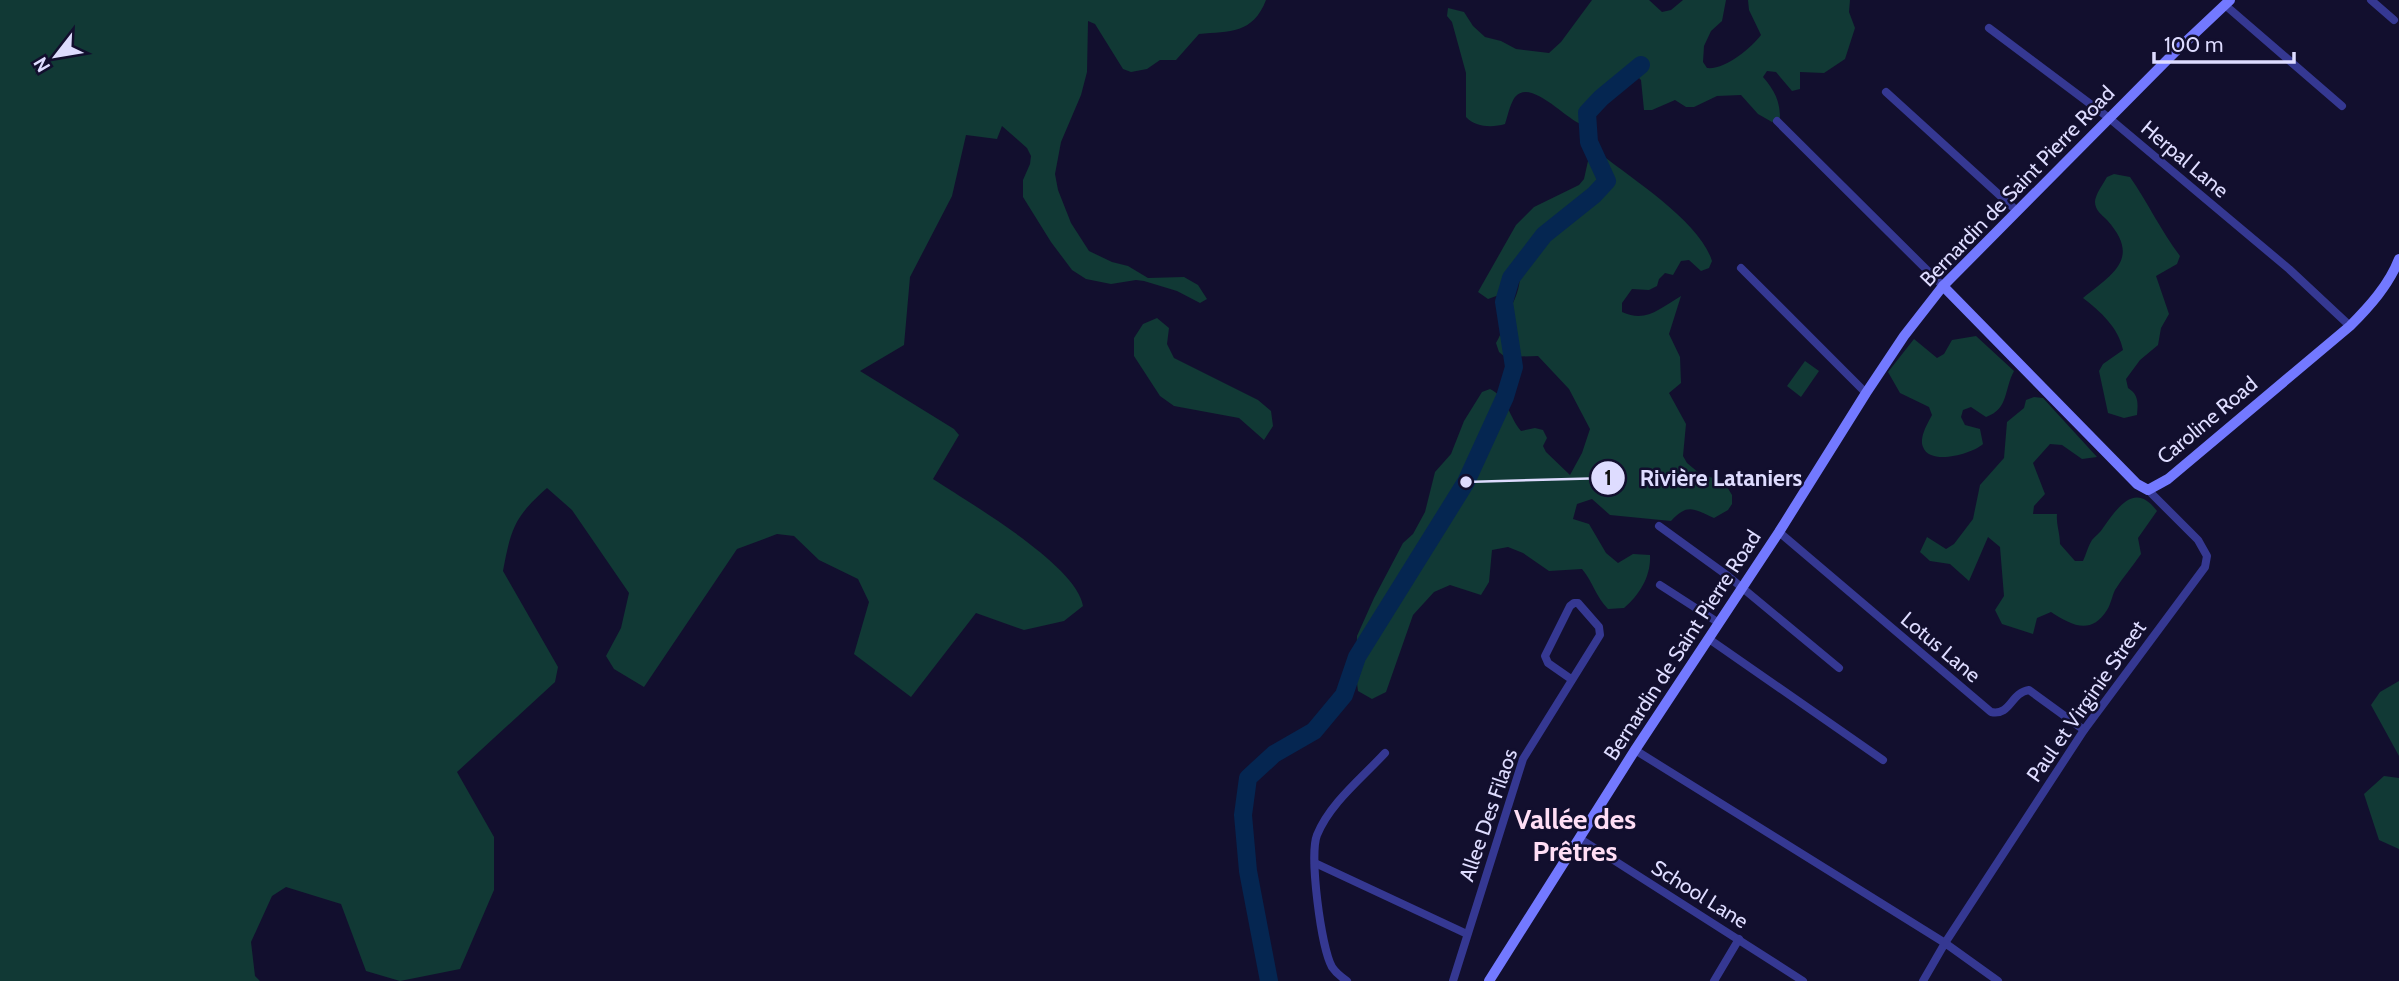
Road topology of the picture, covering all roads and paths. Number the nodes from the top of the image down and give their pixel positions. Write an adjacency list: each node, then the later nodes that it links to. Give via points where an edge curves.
1 (2371, 0): 3 (street)
2 (2227, 2): 6 (street); 7 (main road, Bernardin de Saint Pierre Road)
3 (2394, 20)
4 (1989, 28): 7 (street, Herpal Lane)
5 (1885, 92): 9 (street)
6 (2342, 106)
7 (2109, 117): 9 (main road, Bernardin de Saint Pierre Road); 13 (street, Herpal Lane)
8 (1777, 121): 12 (street)
9 (2017, 211): 12 (main road, Bernardin de Saint Pierre Road)
10 (2399, 259): 13 (main road, Caroline Road, via 2394,272)
11 (1741, 268): 14 (street)
12 (1943, 286): 14 (main road, Bernardin de Saint Pierre Road); 15 (main road, Caroline Road, via 2137,484)
13 (2350, 326): 15 (main road, Caroline Road, via 2168,480)
14 (1866, 393): 17 (main road, Bernardin de Saint Pierre Road)
15 (2148, 490): 24 (street, Paul et Virginie Street, via 2198,540 2207,556 2205,567)
16 (1659, 526): 19 (street)
17 (1779, 532): 19 (main road, Bernardin de Saint Pierre Road); 24 (street, Lotus Lane, via 1990,712 2007,710 2014,697 2029,690)
18 (1660, 585): 20 (street)
19 (1742, 589): 20 (main road, Bernardin de Saint Pierre Road); 22 (street)
20 (1719, 623): 21 (main road, Bernardin de Saint Pierre Road)
21 (1709, 639): 25 (main road, Bernardin de Saint Pierre Road); 27 (street)
22 (1839, 668)
23 (1571, 679): 23 (street, Allee Des Filaos, via 1600,635 1599,627 1578,603 1570,606 1545,656); 30 (street, Allee Des Filaos, via 1523,759)
24 (2084, 730): 32 (street, Paul et Virginie Street)
25 (1635, 750): 28 (main road, Bernardin de Saint Pierre Road); 32 (street)
26 (1385, 753): 29 (street, via 1328,815 1316,838)
27 (1882, 760)
28 (1579, 838): 31 (street, School Lane); 35 (main road, Bernardin de Saint Pierre Road)
29 (1315, 863): 30 (street); 33 (street, via 1323,942 1331,965)
30 (1467, 934): 34 (street, Allee Des Filaos)
31 (1739, 939): 36 (street); 37 (street, School Lane)
32 (1945, 943): 38 (street, Paul et Virginie Street); 39 (street)
33 (1347, 981)
34 (1452, 981)
35 (1489, 981)
36 (1713, 981)
37 (1803, 981)
38 (1923, 981)
39 (1998, 981)

